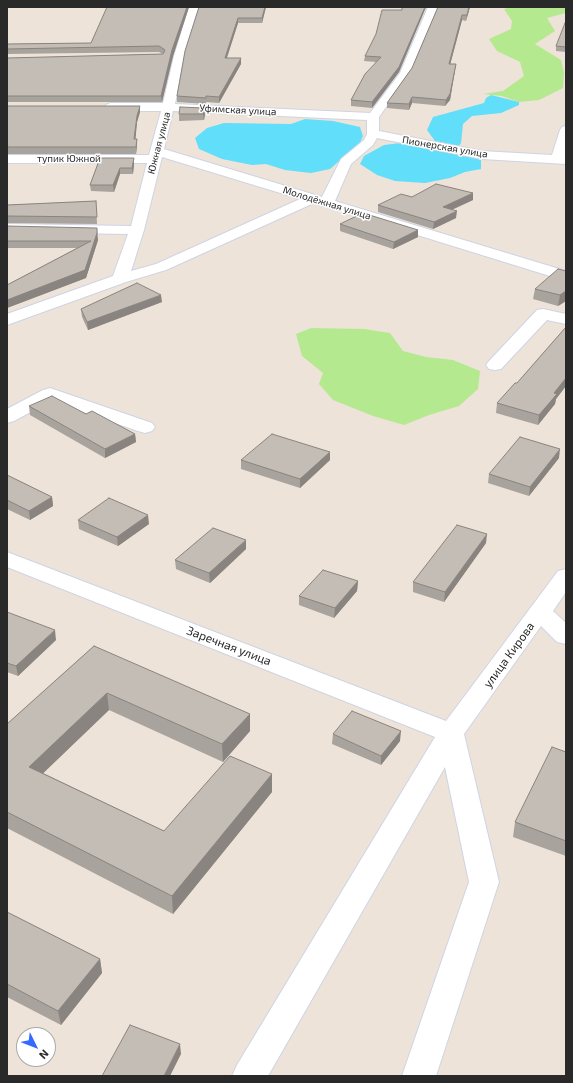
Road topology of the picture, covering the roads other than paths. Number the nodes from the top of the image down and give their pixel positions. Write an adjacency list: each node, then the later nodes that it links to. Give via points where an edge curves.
1 (194, 7): 4 (street, Южная улица, via 178,56)
2 (433, 7): 5 (street, via 405,73)
3 (99, 107): 4 (street, Уфимская улица)
4 (168, 107): 5 (street, Уфимская улица); 8 (street, Южная улица)
5 (372, 117): 7 (street)
6 (566, 130): 10 (street)
7 (373, 134): 10 (street, Пионерская улица, via 482,155); 11 (street, via 369,142 346,162)
8 (156, 155): 9 (street, тупик Южной); 11 (street, Молодёжная улица); 13 (street, Южная улица)
9 (7, 159)
10 (561, 160)
11 (320, 200): 14 (street, Молодёжная улица); 15 (street, via 160,267)
12 (7, 228): 13 (street)
13 (137, 230): 15 (street, Южная улица)
14 (566, 276)
15 (120, 279): 17 (street)
16 (566, 319): 18 (street, via 543,314)
17 (7, 320)
18 (495, 365)
19 (7, 416): 20 (street, via 50,394)
20 (145, 427)
21 (7, 560): 25 (street, Заречная улица)
22 (566, 576): 23 (street, улица Кирова)
23 (540, 612): 24 (street); 25 (street, улица Кирова)
24 (566, 636)
25 (452, 733): 26 (street, улица Кирова); 27 (street, via 484,882)
26 (249, 1076)
27 (419, 1076)

